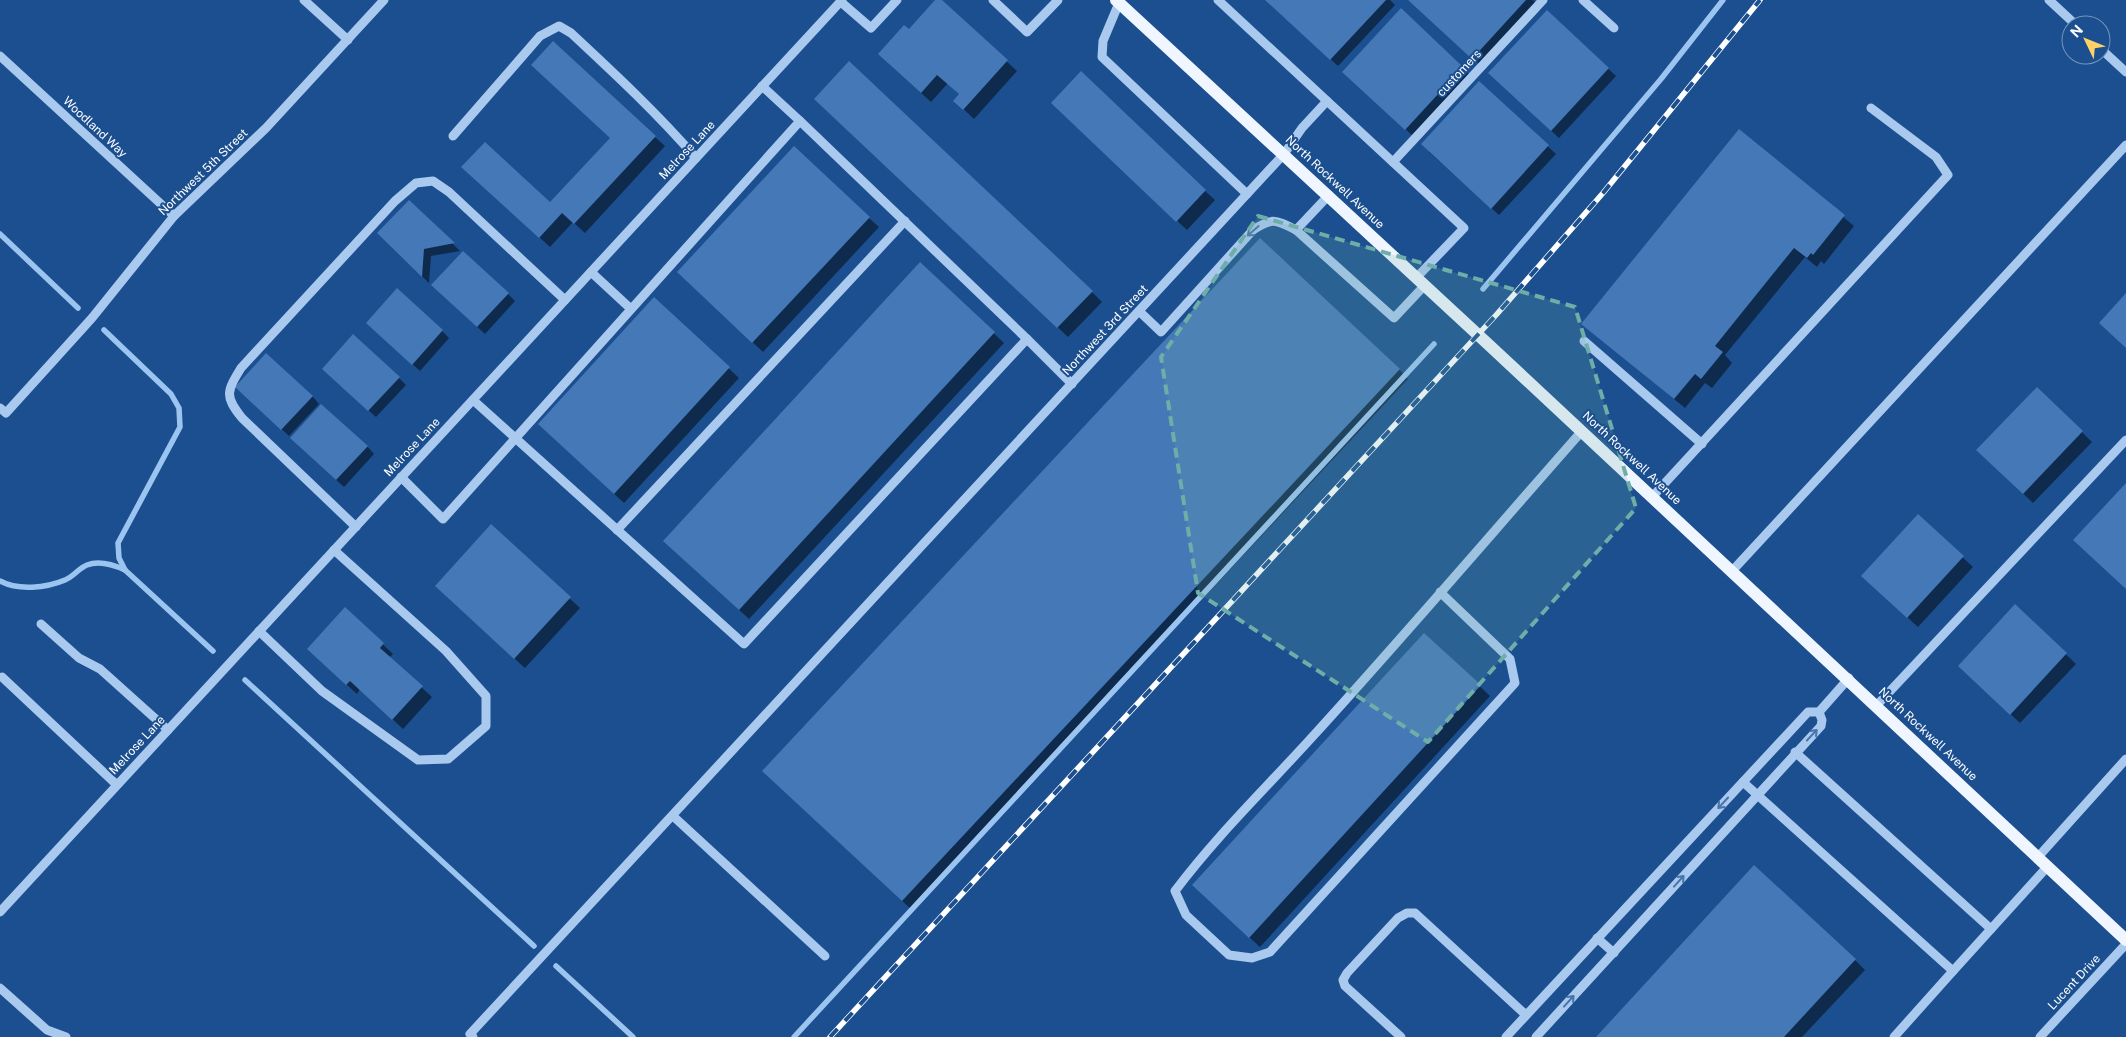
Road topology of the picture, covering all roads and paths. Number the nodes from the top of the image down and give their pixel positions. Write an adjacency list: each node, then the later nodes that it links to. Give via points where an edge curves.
1 (304, 0): 14 (street)
2 (384, 0): 14 (street, Northwest 5th Street)
3 (896, 0): 10 (street, via 870,28)
4 (994, 0): 5 (street, via 1027,32)
5 (1058, 0)
6 (1218, 0): 19 (street)
7 (1543, 0): 26 (street, customers)
8 (1583, 0): 13 (street)
9 (2050, 0): 12 (street)
10 (842, 1): 18 (street, Melrose Lane)
11 (1118, 1): 24 (main road, North Rockwell Avenue); 27 (street, via 1103,41 1102,57)
12 (2066, 15)
13 (1614, 28)
14 (348, 40): 29 (street, Northwest 5th Street, via 266,128)
15 (0, 56): 29 (street, Woodland Way)
16 (2111, 58): 17 (street)
17 (2126, 72)
18 (762, 86): 21 (street); 25 (street, Melrose Lane)
19 (1327, 101): 24 (street, Northwest 3rd Street); 26 (street)
20 (1871, 108): 45 (street, via 1936,158 1948,176)
21 (800, 121): 30 (street); 35 (street)
22 (453, 136): 25 (street, via 540,36 559,26 571,33 639,97)
23 (2126, 145): 51 (street)
24 (1284, 154): 27 (street, Northwest 3rd Street); 28 (main road, North Rockwell Avenue)
25 (696, 158): 32 (street, Melrose Lane)
26 (1393, 162): 33 (street, via 1464,228)
27 (1247, 194): 36 (street, Northwest 3rd Street)
28 (1329, 195): 31 (street); 33 (main road, North Rockwell Avenue)
29 (174, 216): 41 (street, Northwest 5th Street, via 92,318)
30 (905, 221): 37 (street); 49 (street)
31 (1296, 230): 33 (street, via 1394,318); 36 (street, one-way to 36, via 1277,220 1252,230 1160,332)
32 (591, 272): 34 (street, Melrose Lane); 35 (street)
33 (1421, 281): 42 (main road, North Rockwell Avenue)
34 (565, 300): 40 (street, Melrose Lane); 48 (street, via 449,192 432,181 416,183 395,201 241,368 229,388 230,403 242,418)
35 (631, 309): 43 (street)
36 (1139, 312): 39 (street, Northwest 3rd Street)
37 (1027, 339): 39 (street); 49 (street, via 744,644)
38 (1584, 341): 45 (street)
39 (1072, 384): 65 (street, Northwest 3rd Street)
40 (473, 400): 43 (street); 46 (street, Melrose Lane)
41 (3, 410)
42 (1582, 431): 47 (main road, North Rockwell Avenue); 52 (street)
43 (515, 439): 46 (street, via 443,519); 49 (street)
44 (2126, 440): 57 (street)
45 (1702, 444): 47 (street)
46 (401, 477): 48 (street, Melrose Lane)
47 (1653, 496): 51 (main road, North Rockwell Avenue)
48 (356, 526): 50 (street, Melrose Lane)
49 (617, 530)
50 (334, 550): 54 (street, Melrose Lane); 54 (street, via 446,651 486,696 486,726 448,759 418,760 322,692)
51 (1733, 570): 56 (main road, North Rockwell Avenue)
52 (1440, 592): 52 (street, via 1314,736 1204,853 1175,891 1186,915 1229,955 1252,958 1270,952 1515,683 1510,659)
53 (41, 624): 59 (street, via 79,658 100,669)
54 (259, 631): 59 (street, Melrose Lane)
55 (2, 677): 63 (street)
56 (1848, 678): 57 (main road, North Rockwell Avenue); 58 (street)
57 (1877, 705): 66 (main road, North Rockwell Avenue)
58 (1819, 712): 60 (street, one-way to 58, via 1821,726); 62 (street, via 1808,712)
59 (168, 730): 63 (street, Melrose Lane)
60 (1795, 752): 64 (street); 69 (street)
61 (2126, 759): 66 (street)
62 (1743, 782): 64 (street); 70 (street, one-way to 70)
63 (117, 785): 68 (street, Melrose Lane)
64 (1757, 794): 73 (street, one-way to 64); 75 (street)
65 (673, 816): 74 (street); 79 (street, Northwest 3rd Street, via 470,1034)
66 (2038, 856): 67 (main road, North Rockwell Avenue)
67 (2048, 866): 69 (street); 71 (main road, North Rockwell Avenue)
68 (0, 912)
69 (1991, 929): 75 (street)
70 (1597, 938): 73 (street); 77 (street)
71 (2126, 940)
72 (2126, 944): 84 (street, Lucent Drive)
73 (1614, 953): 82 (street, one-way to 73)
74 (825, 956)
75 (1953, 970): 83 (street)
76 (0, 988): 78 (street, via 47,1030)
77 (1526, 1015): 80 (street, via 1415,913 1407,913 1398,918 1343,980 1345,986); 81 (street)
78 (66, 1037)
79 (473, 1037)
80 (1401, 1037)
81 (1506, 1037)
82 (1536, 1037)
83 (1894, 1037)
84 (2040, 1037)

